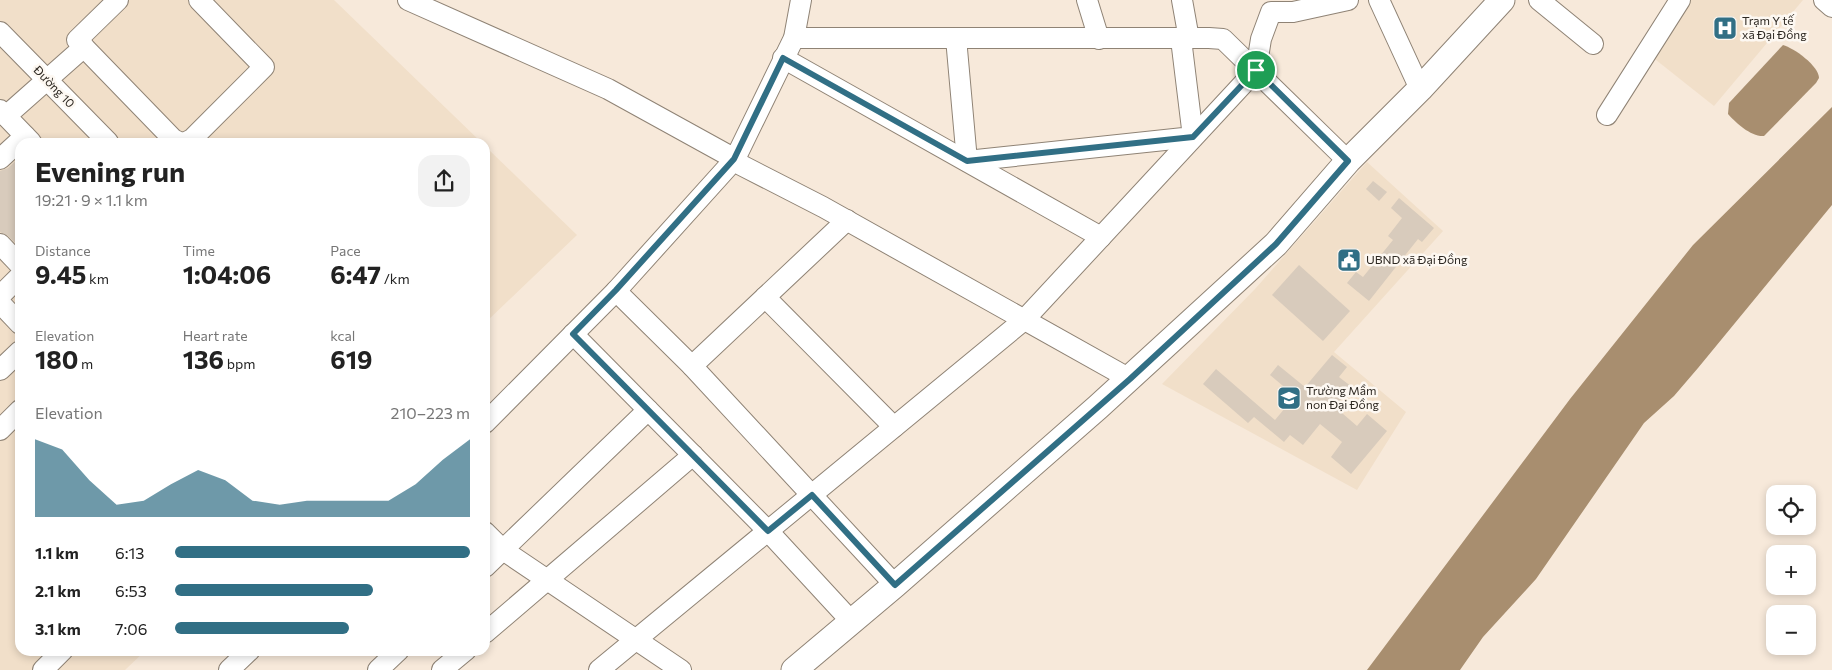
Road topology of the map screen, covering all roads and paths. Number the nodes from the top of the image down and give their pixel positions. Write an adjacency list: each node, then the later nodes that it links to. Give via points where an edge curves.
1 (118, 0): 20 (street, via 77,40)
2 (199, 0): 31 (street, via 264,67)
3 (408, 0): 34 (street, via 608,89)
4 (801, 0): 15 (street)
5 (1087, 0): 17 (street)
6 (1182, 0): 18 (street)
7 (1348, 0): 22 (street, via 1293,12 1271,12 1261,40)
8 (1379, 0): 24 (street)
9 (1502, 0): 24 (main road)
10 (1539, 0): 19 (street)
11 (1680, 0): 26 (street)
12 (1824, 0): 13 (street)
13 (1832, 7)
14 (0, 32): 23 (street, Đường 10)
15 (794, 38): 16 (street); 21 (street)
16 (956, 38): 17 (street); 35 (street)
17 (1099, 38): 18 (street)
18 (1185, 39): 22 (street, via 1223,39); 27 (street)
19 (1593, 44)
20 (84, 47): 23 (street); 30 (street)
21 (783, 58): 34 (street); 35 (street)
22 (1256, 70): 27 (street); 36 (street)
23 (46, 80): 25 (street); 29 (street, Đường 10)
24 (1420, 89): 36 (main road)
25 (3, 113): 28 (street)
26 (1607, 115)
27 (1193, 137): 35 (street); 38 (street)
28 (27, 138)
29 (104, 138)
30 (172, 138)
31 (193, 138)
32 (15, 148): 33 (street)
33 (0, 159)
34 (734, 159): 37 (street); 42 (street)
35 (967, 161): 38 (street)
36 (1348, 161): 52 (main road, via 1276,244)
37 (847, 220): 44 (street); 47 (street)
38 (1102, 236): 47 (street)
39 (0, 244): 40 (street)
40 (15, 260)
41 (15, 281): 43 (street)
42 (616, 290): 48 (street); 50 (street)
43 (0, 296)
44 (765, 297): 50 (street); 56 (street)
45 (0, 303): 46 (street)
46 (15, 319)
47 (1024, 320): 52 (street); 56 (street)
48 (573, 334): 53 (street); 55 (street)
49 (15, 356): 51 (street)
50 (692, 366): 59 (street)
51 (0, 370)
52 (1130, 379): 65 (main road)
53 (648, 410): 58 (street); 62 (street)
54 (15, 415): 57 (street)
55 (490, 418)
56 (894, 427): 59 (street)
57 (0, 430)
58 (693, 455): 60 (street); 64 (street)
59 (812, 495): 60 (street); 65 (street)
60 (768, 531): 66 (street); 68 (street)
61 (490, 537): 62 (street)
62 (503, 550): 63 (street); 64 (street)
63 (490, 562)
64 (547, 580): 67 (street); 68 (street)
65 (895, 585): 66 (main road)
66 (851, 621): 79 (main road)
67 (490, 629)
68 (636, 640): 77 (street); 78 (street)
69 (57, 656): 74 (street)
70 (244, 656): 73 (street)
71 (393, 656): 75 (street)
72 (459, 656): 76 (street)
73 (230, 669)
74 (43, 670)
75 (378, 670)
76 (442, 670)
77 (599, 670)
78 (681, 670)
79 (794, 670)

